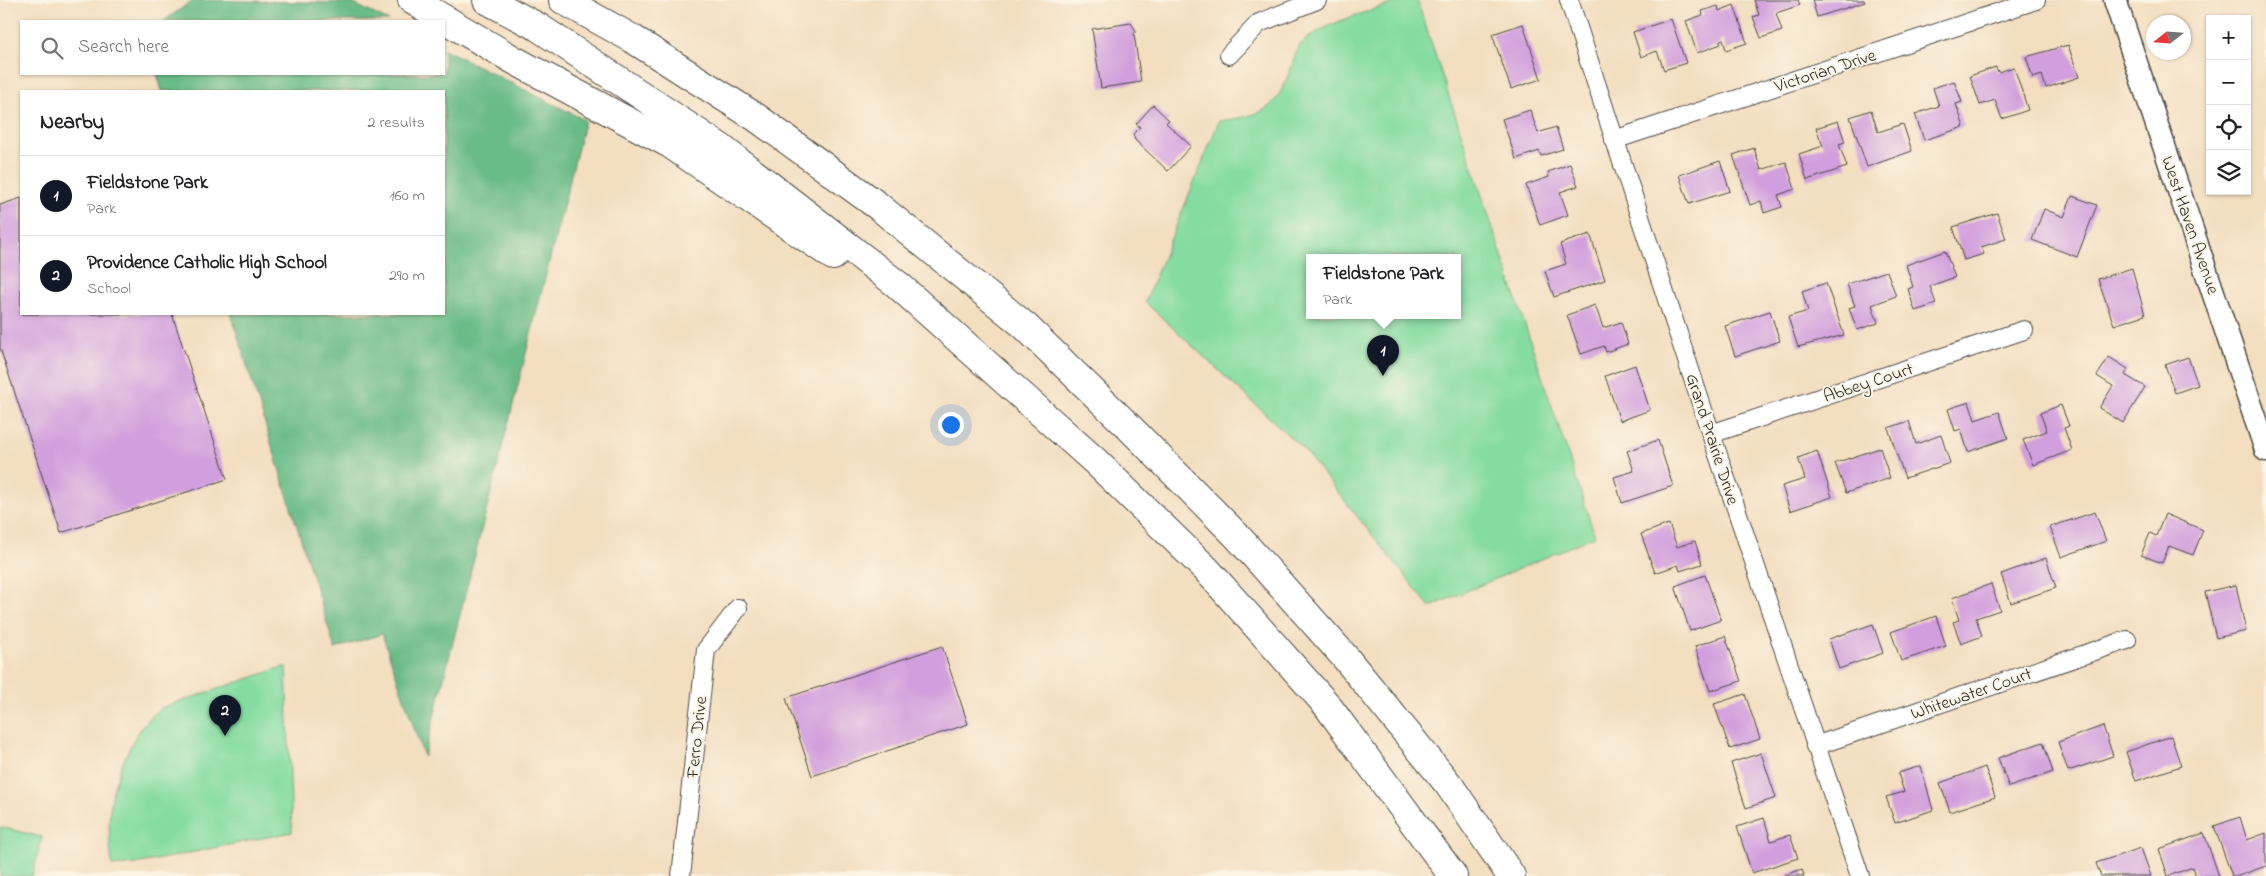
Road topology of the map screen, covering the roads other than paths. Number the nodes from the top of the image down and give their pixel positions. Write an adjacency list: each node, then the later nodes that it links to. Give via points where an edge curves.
1 (412, 0): 13 (highway, via 670,144)
2 (487, 0): 13 (highway, via 538,28 722,148 898,285)
3 (563, 0): 9 (highway)
4 (584, 0): 9 (highway)
5 (1318, 0): 10 (street, via 1259,23)
6 (1569, 0): 11 (street, Grand Prairie Drive)
7 (2036, 0): 11 (street, Victorian Drive)
8 (2115, 0): 15 (street, West Haven Avenue)
9 (632, 40): 21 (highway, via 757,118 878,206 1025,326 1230,530 1344,656 1449,785)
10 (1229, 55)
11 (1614, 140): 14 (street, Grand Prairie Drive)
12 (2024, 330): 14 (street, Abbey Court)
13 (979, 357): 20 (highway, via 1096,462 1206,569 1326,704)
14 (1711, 434): 18 (street, Grand Prairie Drive)
15 (2266, 450)
16 (738, 608): 19 (street, Ferro Drive, via 706,650)
17 (2127, 640): 18 (street, Whitewater Court)
18 (1816, 746): 22 (street, Grand Prairie Drive)
19 (681, 876)
20 (1452, 876)
21 (1511, 876)
22 (1860, 876)

